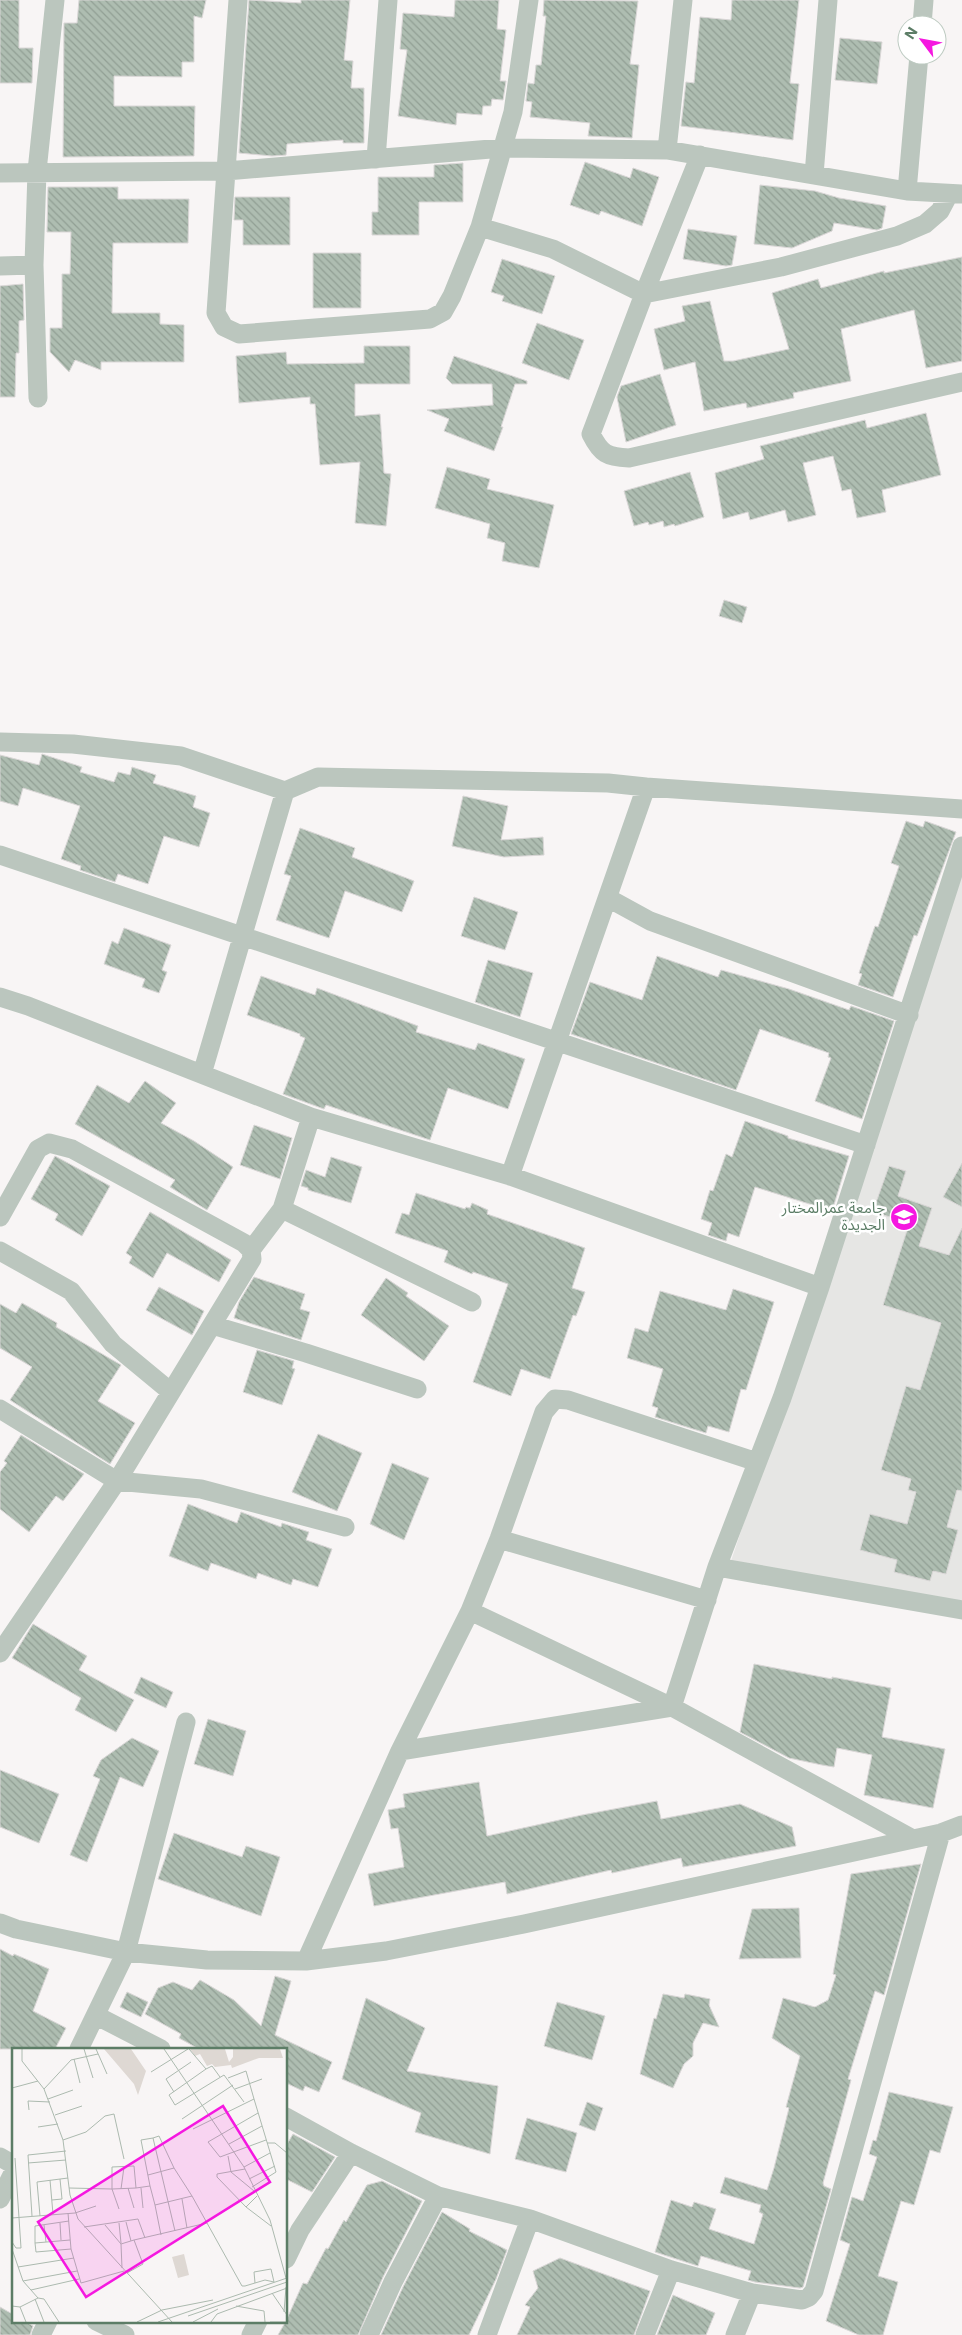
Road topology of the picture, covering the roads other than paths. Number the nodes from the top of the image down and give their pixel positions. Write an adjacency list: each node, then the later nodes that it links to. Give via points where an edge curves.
1 (55, 0): 14 (street)
2 (238, 0): 15 (street)
3 (388, 0): 13 (street)
4 (529, 0): 10 (street, via 518,90)
5 (683, 0): 11 (street)
6 (828, 0): 17 (street)
7 (924, 0): 8 (street)
8 (923, 15)
9 (918, 65): 18 (street)
10 (503, 148): 11 (street); 13 (street); 20 (street)
11 (668, 150): 12 (street)
12 (700, 155): 17 (street); 23 (street)
13 (376, 159): 15 (street)
14 (37, 171): 15 (street); 16 (street); 21 (street)
15 (226, 171): 20 (street, via 216,313 224,327 239,334 430,319 443,312 448,304)
16 (0, 173)
17 (814, 175): 18 (street)
18 (907, 191): 19 (street)
19 (955, 194): 23 (street, via 925,224 898,236 781,266)
20 (480, 228): 23 (street, via 553,250)
21 (34, 265): 22 (street); 25 (street)
22 (0, 266)
23 (644, 294): 24 (street, via 591,434 599,450 612,458 629,458)
24 (962, 382)
25 (38, 398)
26 (0, 742): 28 (street, via 73,744 181,756)
27 (646, 787): 28 (street, via 608,783 318,777); 29 (street); 32 (street)
28 (285, 791): 33 (street)
29 (962, 809)
30 (962, 846): 35 (street)
31 (0, 855): 33 (street)
32 (608, 898): 35 (street, via 650,922); 36 (street)
33 (243, 936): 36 (street); 37 (street)
34 (0, 998): 37 (street)
35 (909, 1015): 39 (street)
36 (558, 1041): 39 (street); 40 (street)
37 (202, 1074): 38 (street)
38 (311, 1118): 40 (street); 41 (street)
39 (866, 1145): 45 (street)
40 (510, 1176): 45 (street)
41 (282, 1208): 43 (street); 46 (street)
42 (0, 1217): 43 (street, via 38,1149 49,1143 72,1149 244,1243)
43 (251, 1250): 47 (street, via 252,1259)
44 (0, 1252): 49 (street, via 70,1291 113,1344)
45 (820, 1287): 51 (street)
46 (472, 1302)
47 (212, 1325): 48 (street); 49 (street)
48 (417, 1389)
49 (171, 1392): 52 (street)
50 (0, 1409): 52 (street)
51 (757, 1462): 54 (street, via 568,1400 555,1399 544,1412); 55 (street)
52 (117, 1481): 53 (street, via 201,1489); 59 (street)
53 (345, 1527)
54 (499, 1539): 56 (street); 58 (street)
55 (717, 1567): 56 (street); 57 (street)
56 (707, 1600): 60 (street)
57 (962, 1610)
58 (470, 1611): 60 (street); 62 (street)
59 (0, 1653)
60 (672, 1707): 62 (street); 65 (street)
61 (186, 1722): 67 (street)
62 (400, 1751): 68 (street)
63 (962, 1825): 64 (street)
64 (941, 1833): 65 (street); 83 (street, via 814,2291 802,2300)
65 (913, 1839): 68 (street, via 524,1924 386,1951)
66 (0, 1923): 67 (street)
67 (126, 1952): 68 (street, via 207,1960); 69 (street)
68 (306, 1961)
69 (97, 2016): 70 (street); 71 (street)
70 (80, 2048)
71 (159, 2048)
72 (288, 2118): 73 (street)
73 (351, 2153): 77 (street); 80 (street)
74 (0, 2158): 75 (street)
75 (12, 2164)
76 (12, 2176): 78 (street)
77 (438, 2196): 79 (street); 90 (street)
78 (0, 2198)
79 (530, 2219): 82 (street); 91 (street)
80 (293, 2226): 81 (street)
81 (288, 2250)
82 (671, 2270): 83 (street); 92 (street)
83 (752, 2293): 93 (street)
84 (48, 2322): 87 (street)
85 (98, 2322): 88 (street)
86 (258, 2322): 89 (street)
87 (41, 2335)
88 (125, 2335)
89 (252, 2335)
90 (369, 2335)
91 (487, 2335)
92 (645, 2335)
93 (735, 2335)

